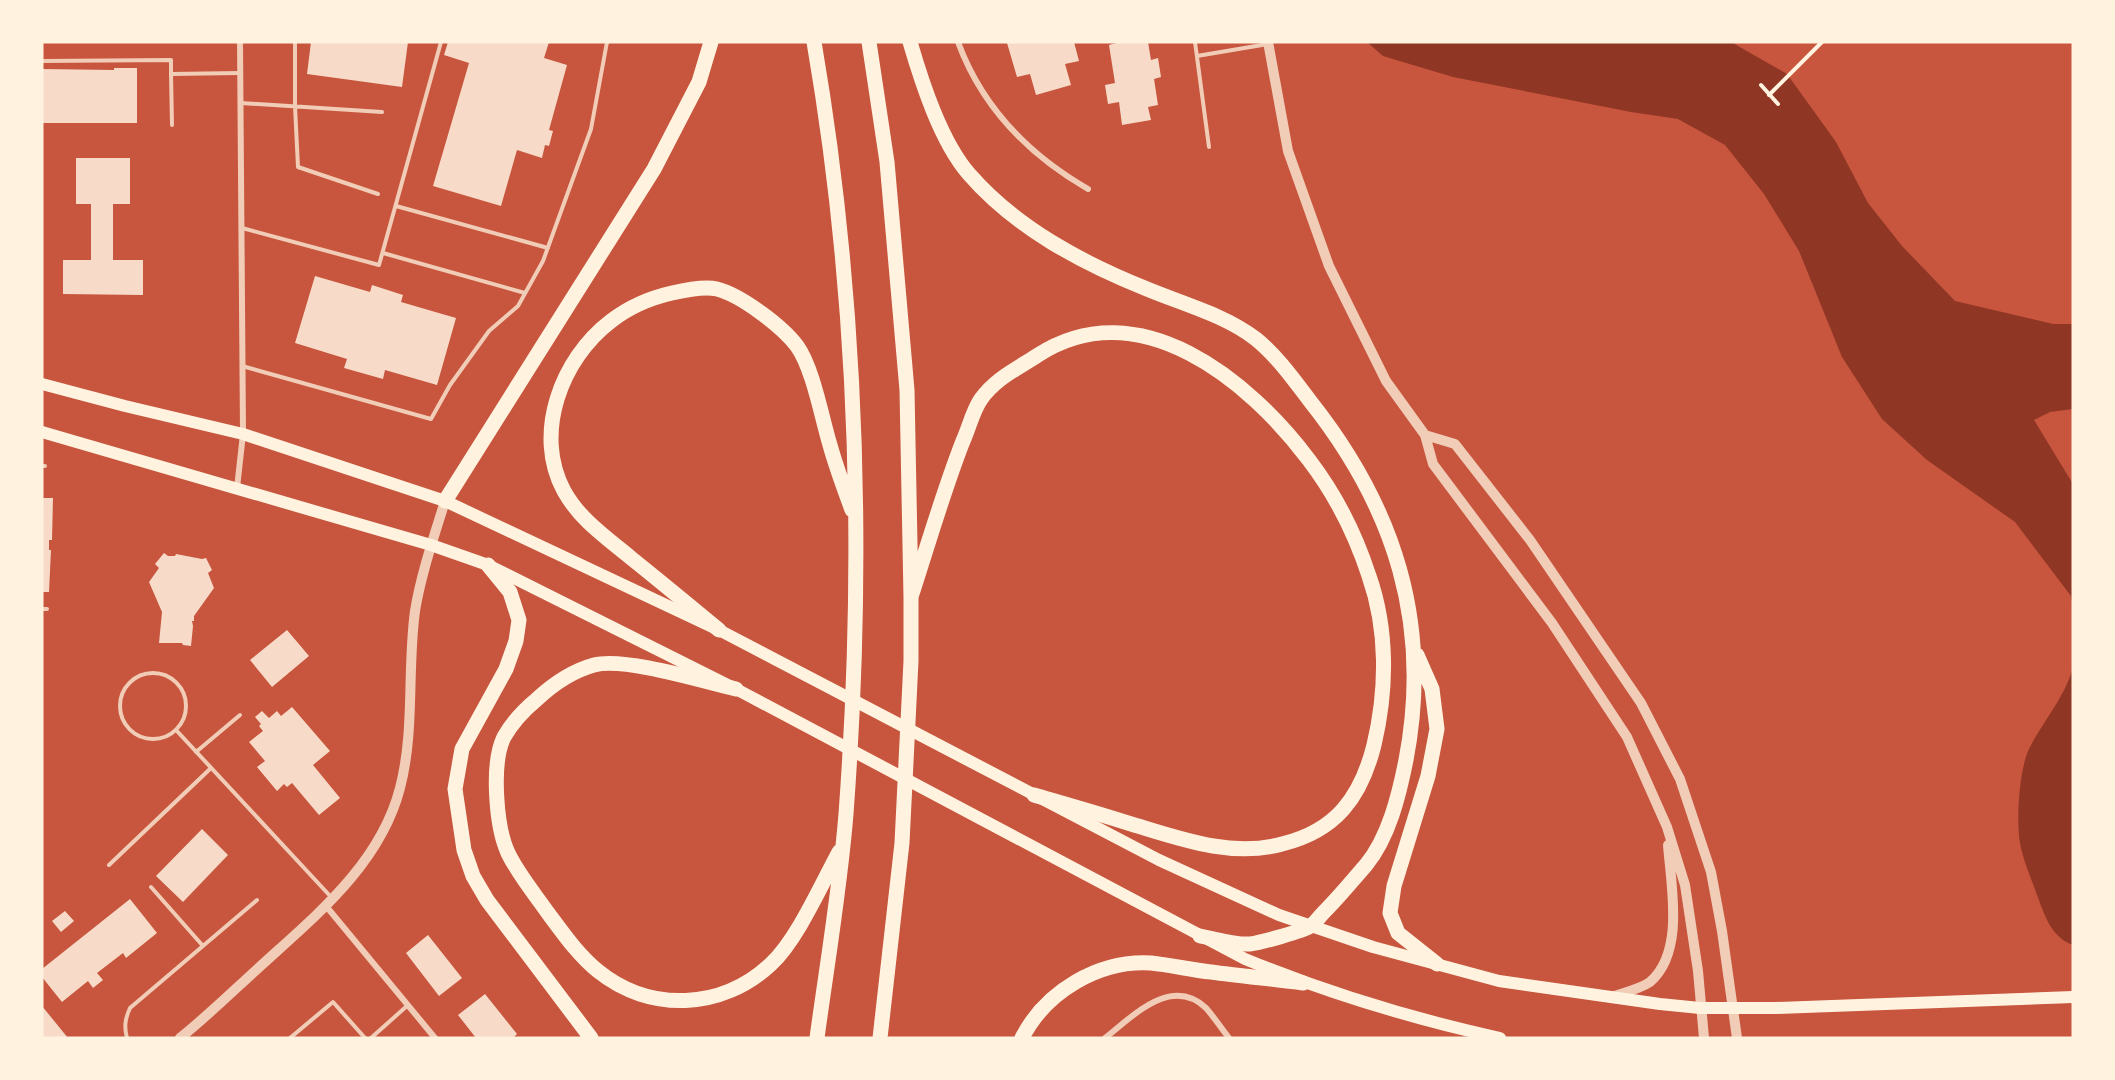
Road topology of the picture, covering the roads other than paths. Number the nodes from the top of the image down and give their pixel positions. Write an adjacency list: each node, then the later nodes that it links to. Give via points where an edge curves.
1 (240, 42): 14 (street)
2 (295, 42): 17 (lane)
3 (441, 42): 23 (lane)
4 (607, 42): 25 (lane, via 591,129)
5 (711, 42): 34 (highway, via 699,82 654,169)
6 (814, 42): 35 (highway, via 846,290 855,414)
7 (869, 42): 38 (highway, via 887,162 907,390)
8 (910, 42): 40 (highway, via 948,143 968,173 1007,210 1090,264 1222,319 1256,339 1285,370 1354,463 1378,508 1400,566)
9 (958, 42): 21 (street, via 978,86 1016,136)
10 (1194, 42): 12 (lane)
11 (1268, 43): 12 (lane); 32 (street, via 1288,151 1329,266 1386,381)
12 (1197, 56): 20 (lane)
13 (42, 61): 15 (lane, via 171,60)
14 (240, 73): 15 (lane); 16 (street)
15 (171, 74): 19 (lane)
16 (240, 103): 17 (lane); 24 (street)
17 (295, 106): 18 (lane); 22 (lane, via 298,167)
18 (382, 112)
19 (172, 125)
20 (1209, 147)
21 (1088, 189)
22 (378, 194)
23 (396, 206): 25 (lane); 26 (lane)
24 (241, 228): 26 (lane, via 379,266); 28 (street)
25 (548, 248): 27 (lane)
26 (382, 254): 27 (lane)
27 (525, 293): 28 (lane, via 518,306 489,331 431,419)
28 (242, 366): 31 (street)
29 (42, 384): 31 (main road)
30 (42, 432): 33 (main road)
31 (243, 434): 33 (street); 34 (main road)
32 (1425, 435): 47 (street, via 1433,464 1552,623 1627,737); 62 (street, via 1455,444 1530,540 1641,703 1680,778 1711,872)
33 (236, 489): 36 (main road)
34 (445, 501): 36 (street); 39 (main road)
35 (856, 524): 39 (highway, via 812,381 799,348 782,329 746,303 707,288 655,297 610,322 575,361 561,388 551,429 557,474 564,491 586,520); 48 (highway, via 855,628)
36 (431, 545): 37 (main road); 52 (street, via 415,611 407,751 400,789 377,843)
37 (488, 565): 41 (main road); 69 (highway, via 510,592 519,620 506,669 462,749 455,789 464,850 487,900)
38 (911, 597): 46 (highway, via 949,477 980,400 1006,373 1048,349 1094,333 1124,332 1166,342 1233,382 1286,431 1328,489 1357,544 1370,579 1383,651 1383,688 1369,762 1352,800 1337,817 1316,833 1281,845 1222,848); 71 (highway, via 902,843)
39 (719, 630): 46 (main road)
40 (1414, 650): 53 (highway, via 1411,735 1403,777 1382,839 1343,893); 56 (highway, via 1432,688 1437,729 1390,913 1398,933)
41 (736, 689): 48 (highway, via 627,664 594,665 554,684 522,712 503,739 496,797 500,830 519,873 573,946 597,971 642,995 688,1002 728,992 771,964 790,942); 54 (main road)
42 (240, 715): 44 (lane)
43 (176, 730): 43 (lane, via 157,740 136,736 128,729 119,710 124,689 132,680 153,673 164,675 181,689 186,710); 44 (lane)
44 (196, 752): 45 (lane)
45 (211, 768): 49 (lane); 52 (lane)
46 (1034, 795): 53 (main road, via 1159,860)
47 (1667, 827): 58 (street, via 1674,933 1664,967 1648,983); 61 (street, via 1684,885)
48 (843, 844): 70 (highway)
49 (110, 865)
50 (151, 887): 55 (lane)
51 (256, 900): 55 (lane)
52 (329, 903): 60 (street); 64 (street)
53 (1311, 926): 54 (highway, via 1250,944); 56 (main road)
54 (1200, 936): 57 (main road)
55 (203, 946): 63 (lane, via 130,1008 126,1017)
56 (1437, 964): 58 (main road, via 1499,981)
57 (1303, 983): 72 (highway, via 1151,963 1122,964 1088,975 1057,995); 75 (main road, via 1436,1024)
58 (1611, 997): 61 (main road)
59 (2070, 997): 62 (main road)
60 (408, 1005): 67 (lane); 68 (street)
61 (1700, 1008): 62 (main road); 76 (street)
62 (1734, 1008): 77 (street)
63 (127, 1038)
64 (180, 1038)
65 (290, 1038): 66 (lane, via 333,1002)
66 (365, 1038)
67 (371, 1038)
68 (435, 1038)
69 (591, 1038)
70 (816, 1038)
71 (880, 1038)
72 (1023, 1038)
73 (1105, 1038): 74 (street, via 1152,1002 1180,996 1206,1008)
74 (1229, 1038)
75 (1500, 1038)
76 (1704, 1038)
77 (1737, 1038)

